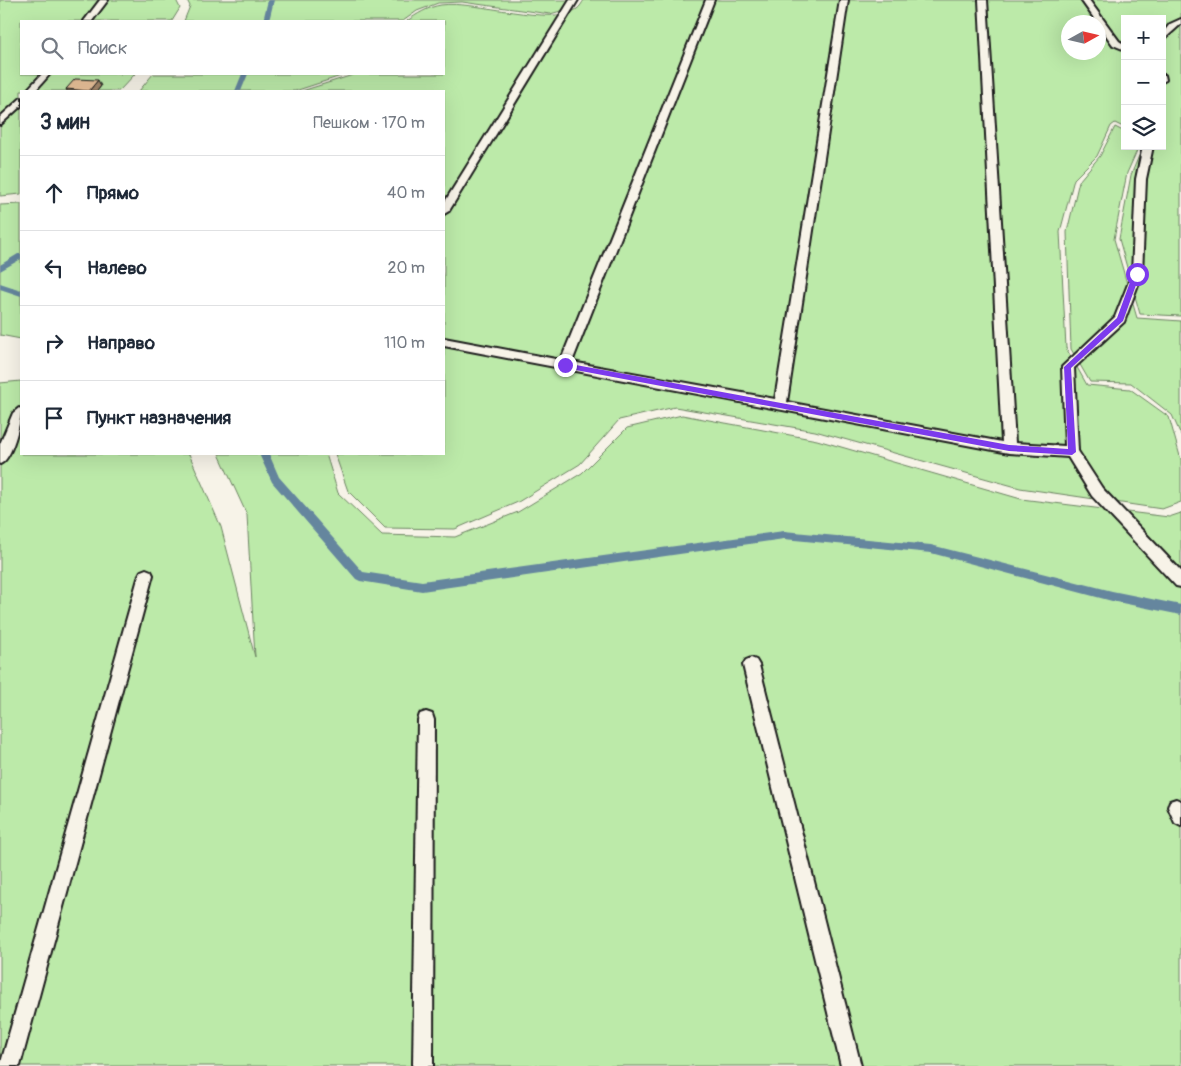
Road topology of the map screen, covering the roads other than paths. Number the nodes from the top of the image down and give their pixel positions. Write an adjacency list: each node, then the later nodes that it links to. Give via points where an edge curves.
1 (104, 0): 7 (lane)
2 (574, 0): 16 (lane)
3 (710, 0): 18 (lane)
4 (844, 0): 19 (lane)
5 (983, 0): 21 (lane)
6 (1085, 0): 10 (lane)
7 (89, 20)
8 (1181, 22): 9 (lane)
9 (1166, 34)
10 (1121, 46)
11 (45, 75): 12 (lane)
12 (31, 90)
13 (20, 101): 14 (lane)
14 (0, 122)
15 (1147, 150): 22 (lane, via 1141,179 1137,274 1120,319 1068,367)
16 (445, 209)
17 (445, 342): 18 (lane)
18 (565, 365): 19 (lane)
19 (780, 406): 21 (lane)
20 (19, 413): 23 (lane)
21 (1009, 448): 22 (lane)
22 (1072, 452): 25 (lane, via 1097,492)
23 (0, 459)
24 (146, 575): 28 (lane)
25 (1181, 581)
26 (751, 665): 30 (lane)
27 (426, 720): 29 (lane)
28 (10, 1066)
29 (423, 1066)
30 (851, 1066)

